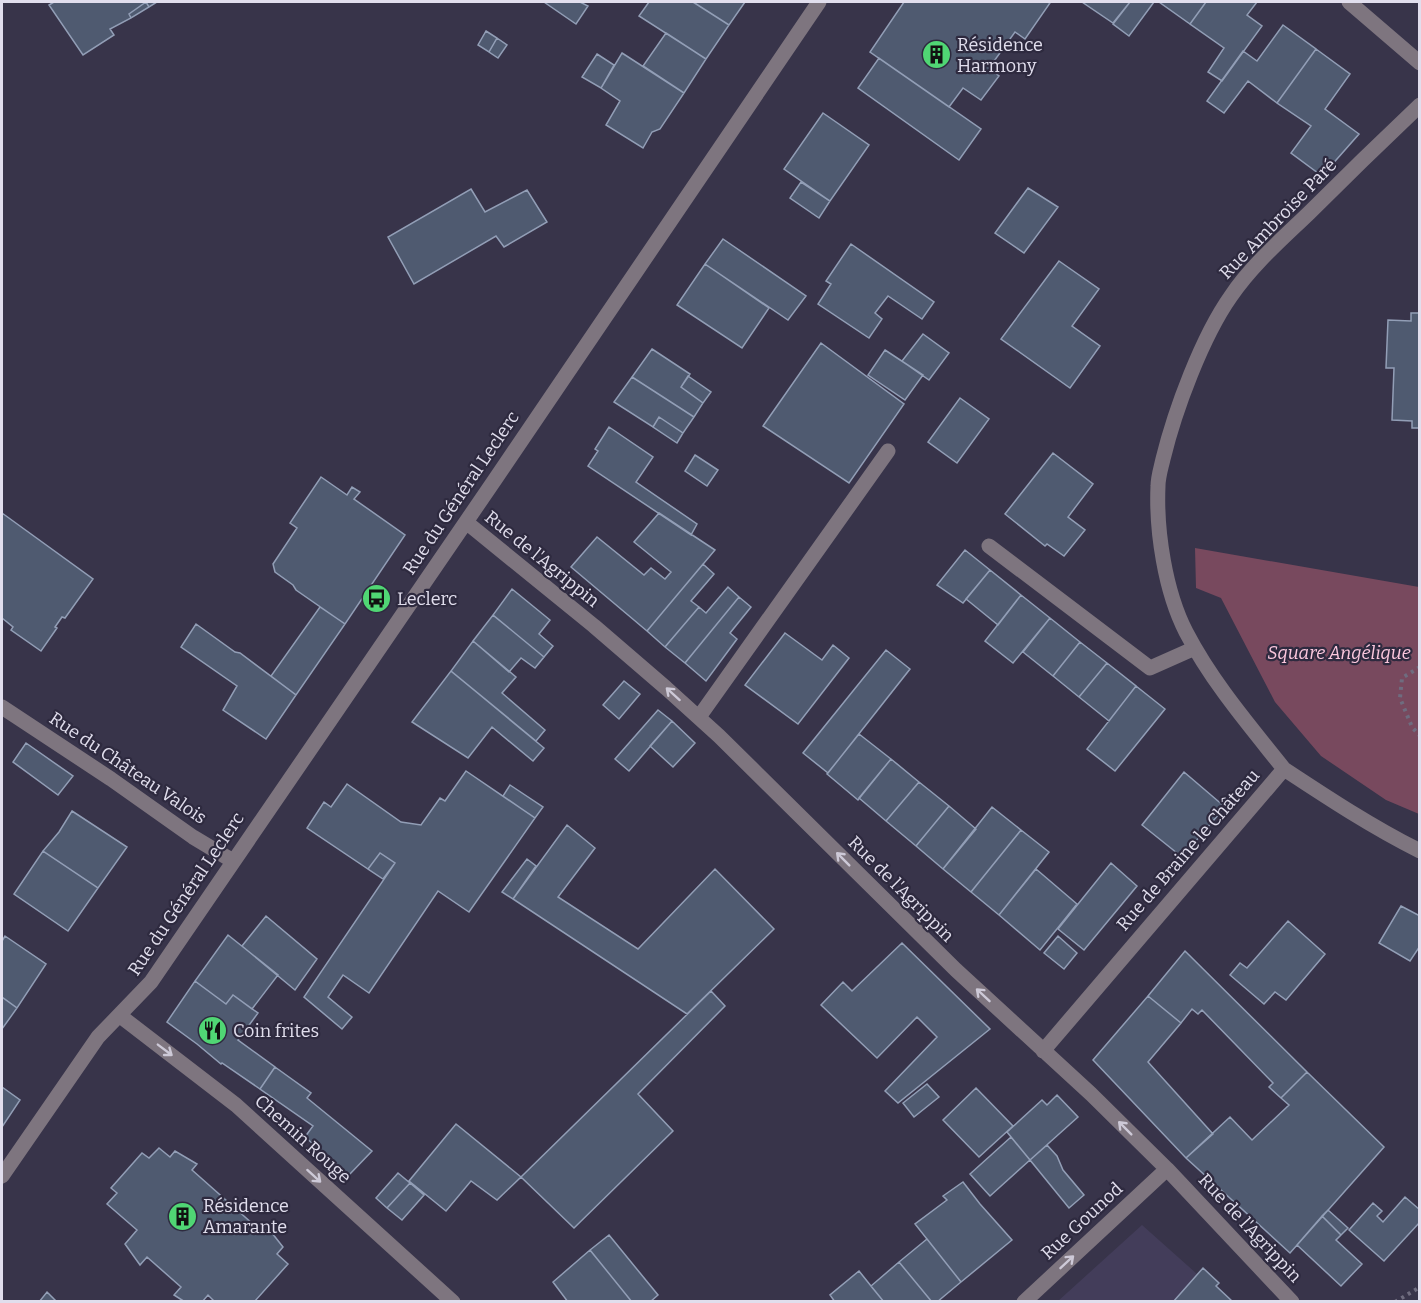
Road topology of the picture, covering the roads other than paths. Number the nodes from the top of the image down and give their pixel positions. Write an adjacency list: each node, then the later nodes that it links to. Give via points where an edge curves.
1 (819, 2): 6 (street, Rue du Général Leclerc)
2 (1349, 2): 3 (street)
3 (1419, 63)
4 (1419, 105): 8 (street, Rue Ambroise Paré, via 1271,250 1230,296 1187,385 1168,436 1158,484 1160,534 1169,587)
5 (888, 451): 10 (street)
6 (466, 522): 10 (street, Rue de l'Agrippin, one-way to 6); 13 (street, Rue du Général Leclerc)
7 (989, 546): 8 (street, via 1150,668)
8 (1195, 648): 11 (street, Rue Ambroise Paré, via 1238,712)
9 (2, 707): 13 (street, Rue du Château Valois)
10 (699, 717): 15 (street, Rue de l'Agrippin, one-way to 10)
11 (1284, 769): 12 (street, Rue de Braine le Château); 15 (street, Rue de Braine le Château)
12 (1419, 851)
13 (233, 861): 14 (street, Rue du Général Leclerc, via 151,982)
14 (119, 1015): 17 (street, Rue du Général Leclerc, via 98,1037); 18 (street, Chemin Rouge, one-way to 18, via 236,1105)
15 (1043, 1051): 16 (street, Rue de l'Agrippin, one-way to 15)
16 (1167, 1169): 19 (street, Rue Gounod, one-way to 16); 20 (street, Rue de l'Agrippin)
17 (2, 1176)
18 (446, 1299)
19 (1024, 1302)
20 (1292, 1302)

